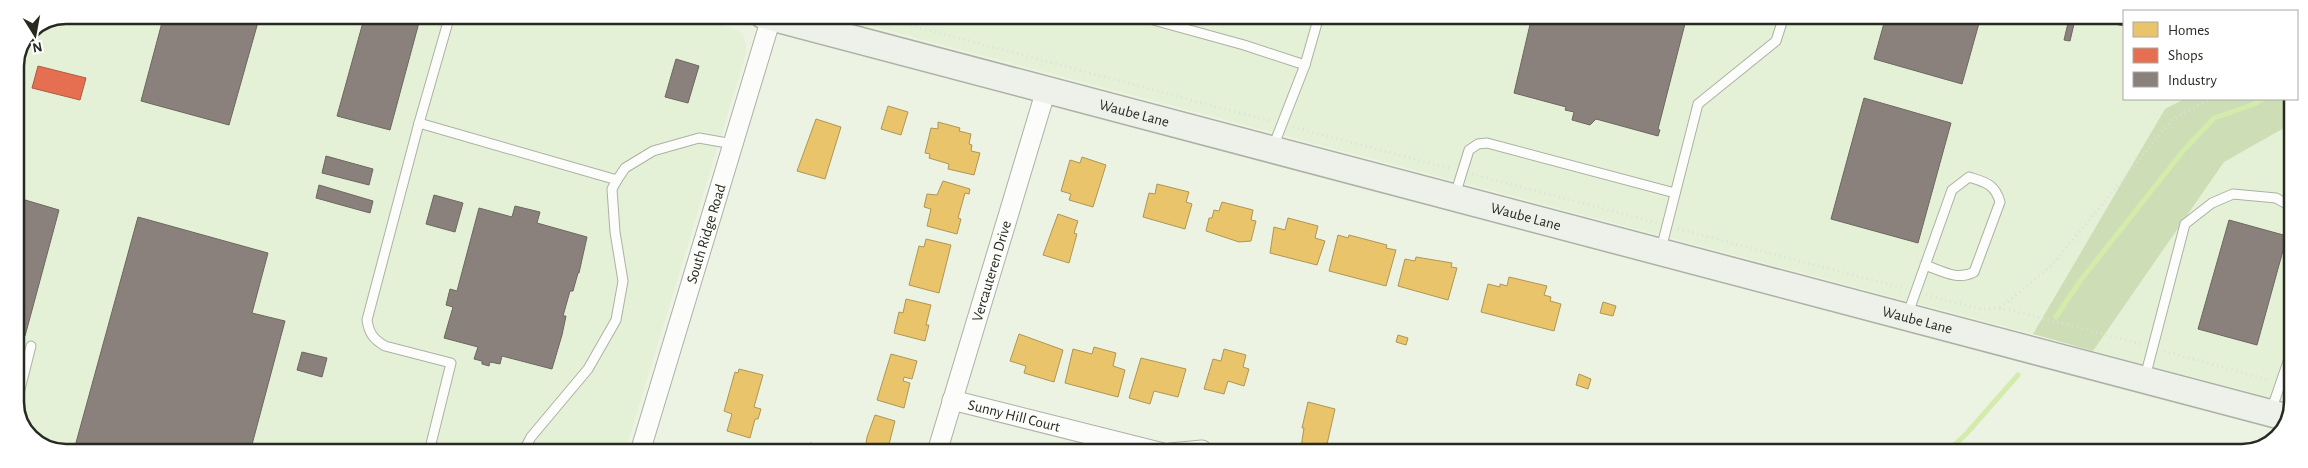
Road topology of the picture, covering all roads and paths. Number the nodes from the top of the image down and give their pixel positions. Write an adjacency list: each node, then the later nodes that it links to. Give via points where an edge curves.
1 (447, 24): 11 (lane)
2 (767, 24): 13 (street, South Ridge Road)
3 (799, 24): 9 (main road, Waube Lane)
4 (906, 24): 12 (path)
5 (1166, 24): 8 (lane, via 1244,44)
6 (1317, 24): 8 (lane)
7 (1781, 24): 17 (lane, via 1776,41 1698,104)
8 (1304, 65): 12 (lane)
9 (1046, 90): 14 (main road, Waube Lane); 31 (street, Vercauteren Drive)
10 (2207, 100): 24 (path, via 2172,120 2052,265)
11 (419, 123): 16 (lane); 33 (lane, via 368,320 369,332 375,341 451,363)
12 (1283, 124): 14 (lane); 15 (path)
13 (733, 144): 16 (lane, via 700,138 652,151 625,168); 35 (street, South Ridge Road)
14 (1272, 150): 18 (main road, Waube Lane)
15 (1462, 172): 17 (lane, via 1469,150 1487,143); 18 (lane); 20 (path)
16 (617, 180): 34 (lane, via 612,189 623,281 616,320 588,369)
17 (1675, 193): 20 (lane)
18 (1454, 198): 21 (main road, Waube Lane)
19 (2284, 202): 26 (lane, via 2276,198 2233,194 2196,213 2185,224)
20 (1667, 226): 21 (lane); 23 (path)
21 (1660, 252): 23 (main road, Waube Lane)
22 (1925, 265): 22 (lane, via 1952,190 1968,177 1992,185 2000,202 1974,272 1957,276); 23 (lane)
23 (1912, 304): 24 (path); 29 (main road, Waube Lane)
24 (2000, 308): 26 (path)
25 (31, 346): 27 (lane)
26 (2152, 348): 29 (lane); 30 (path)
27 (24, 375)
28 (2284, 376): 30 (lane)
29 (2145, 379): 32 (main road, Waube Lane)
30 (2282, 383): 32 (lane)
31 (952, 400): 36 (street, Vercauteren Drive); 37 (street, Sunny Hill Court)
32 (2279, 415)
33 (431, 444)
34 (528, 444)
35 (642, 444)
36 (939, 444)
37 (1131, 444)

